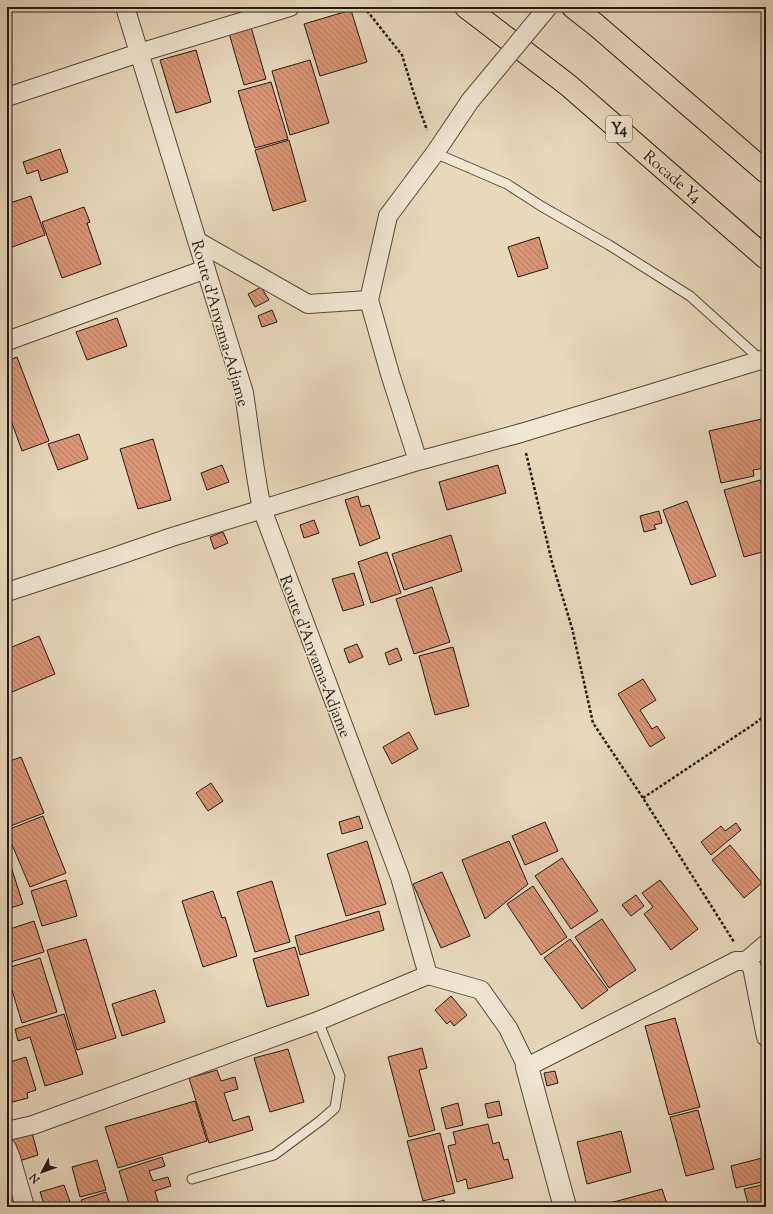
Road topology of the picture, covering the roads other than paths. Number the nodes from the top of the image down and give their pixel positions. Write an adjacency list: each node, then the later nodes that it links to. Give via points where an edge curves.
1 (125, 7): 7 (street, Route d'Anyama-Adjame)
2 (290, 7): 6 (street)
3 (466, 7): 12 (highway, Rocade Y4 / Y4, via 568,85)
4 (548, 7): 9 (street, bridge, via 470,101)
5 (573, 7): 10 (highway)
6 (255, 13): 7 (street)
7 (140, 54): 8 (street); 11 (street, Route d'Anyama-Adjame)
8 (7, 97)
9 (435, 153): 14 (street, via 388,216); 16 (lane, via 507,184 690,296)
10 (766, 172)
11 (197, 241): 13 (street, Route d'Anyama-Adjame); 14 (street, via 308,304)
12 (766, 258)
13 (206, 270): 15 (street); 18 (street, Route d'Anyama-Adjame, via 244,393)
14 (369, 300): 17 (street)
15 (7, 341)
16 (763, 360): 17 (street, via 521,433)
17 (418, 461): 18 (street)
18 (262, 509): 19 (street, via 172,536); 22 (street, Route d'Anyama-Adjame, via 400,877)
19 (7, 592)
20 (766, 944): 21 (street)
21 (746, 961): 24 (street, via 752,967); 25 (street, via 736,961)
22 (428, 975): 23 (street); 25 (street, via 481,990 508,1028)
23 (318, 1021): 26 (street, via 33,1125); 28 (lane, via 340,1076 335,1108 274,1154)
24 (766, 1037)
25 (527, 1068): 30 (street)
26 (7, 1131)
27 (7, 1148): 29 (street)
28 (192, 1179)
29 (25, 1207)
30 (565, 1207)

